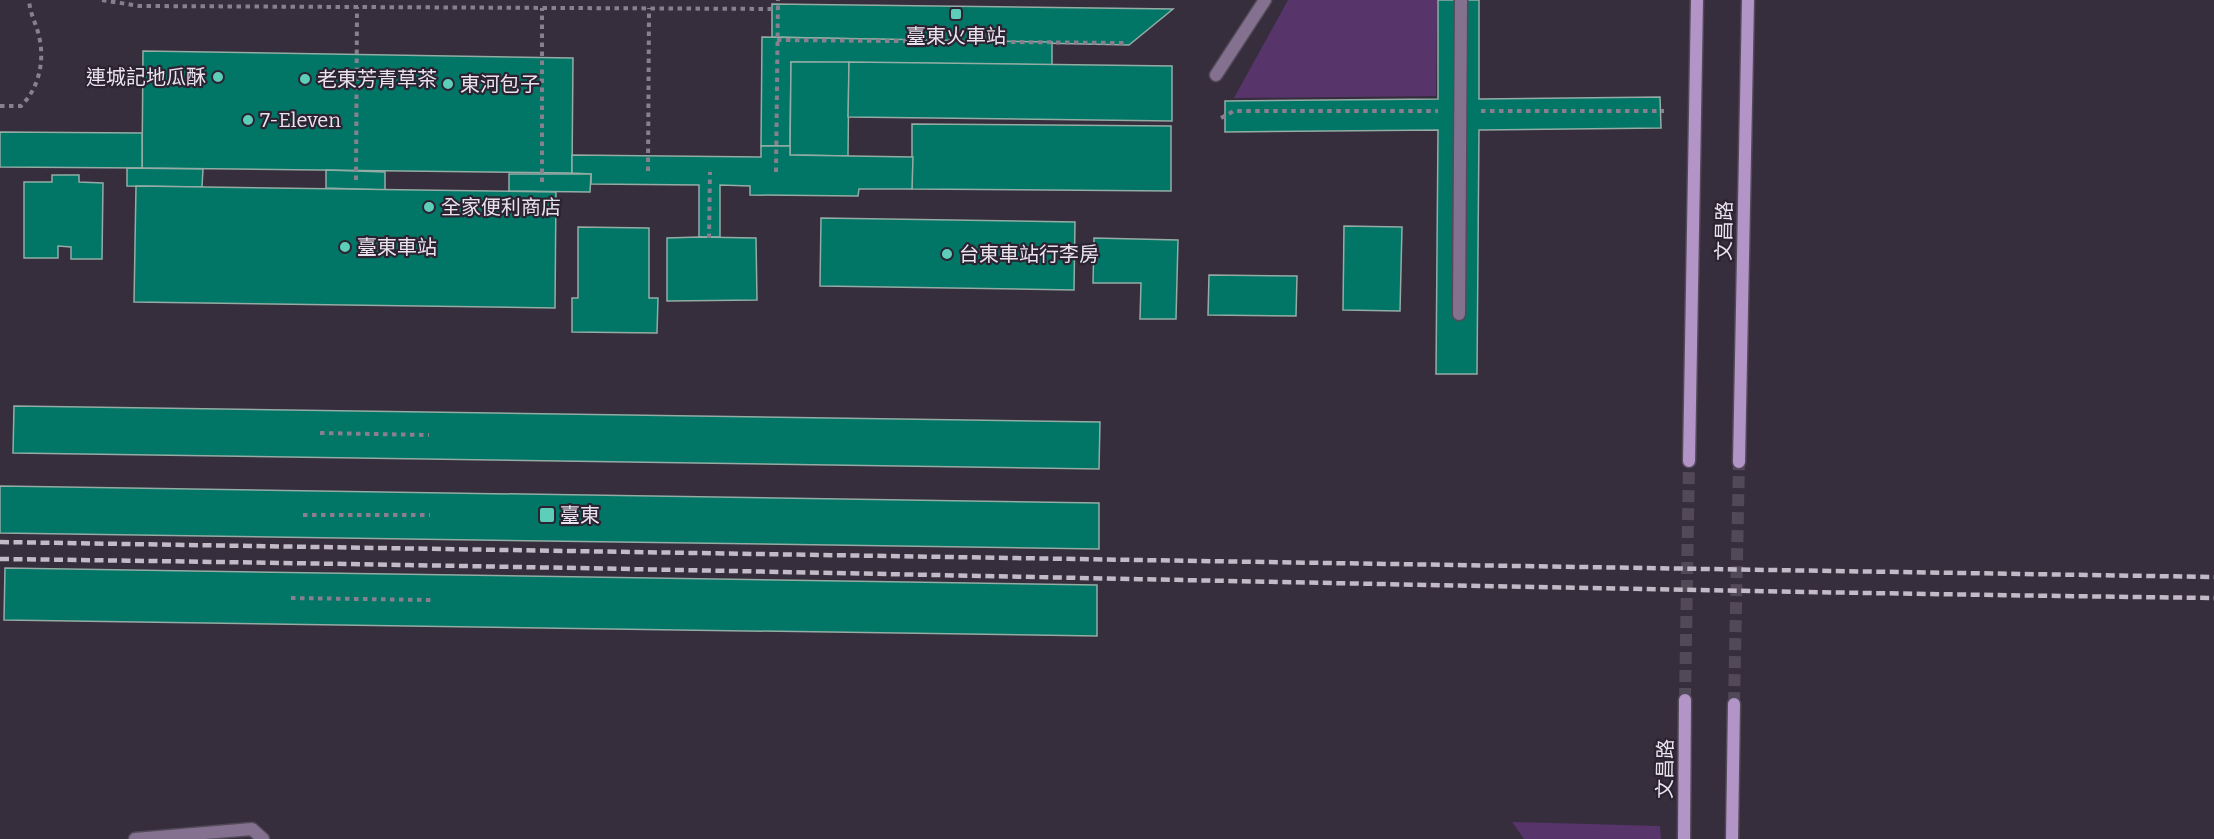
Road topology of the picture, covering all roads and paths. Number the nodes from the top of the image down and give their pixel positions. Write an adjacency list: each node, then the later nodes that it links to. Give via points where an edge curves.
1 (29, 0): 15 (path, via 30,15 39,36 41,62 37,80 32,95 21,106)
2 (102, 0): 8 (path, via 139,6)
3 (778, 0): 11 (path)
4 (1265, 0): 14 (street)
5 (1461, 0): 22 (street)
6 (1697, 0): 25 (street, 文昌路)
7 (1748, 0): 26 (street, 文昌路)
8 (357, 7): 9 (path); 19 (path)
9 (542, 8): 10 (path); 20 (path)
10 (649, 8): 11 (path); 16 (path)
11 (777, 9): 12 (path)
12 (777, 40): 13 (path); 18 (path)
13 (1124, 43)
14 (1216, 75)
15 (0, 106)
16 (648, 171)
17 (710, 172): 21 (path)
18 (776, 172)
19 (356, 180)
20 (542, 182)
21 (709, 238)
22 (1459, 314)
23 (320, 433): 24 (path)
24 (429, 435)
25 (1689, 461)
26 (1739, 462)
27 (303, 515): 28 (path)
28 (430, 515)
29 (291, 598): 30 (path)
30 (433, 600)
31 (1686, 700): 35 (street, 文昌路)
32 (1734, 704): 36 (street)
33 (135, 839): 34 (street, via 252,829)
34 (263, 839)
35 (1683, 839)
36 (1731, 839)

